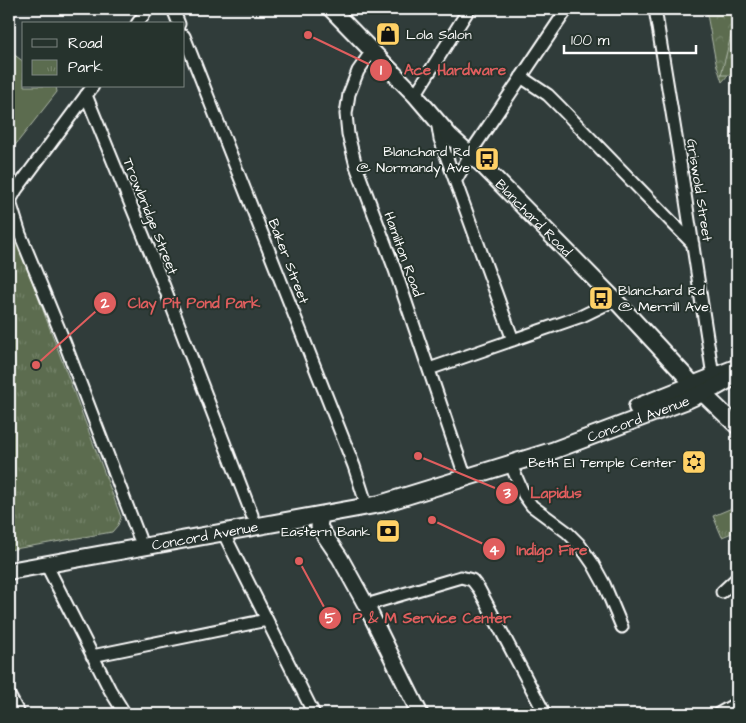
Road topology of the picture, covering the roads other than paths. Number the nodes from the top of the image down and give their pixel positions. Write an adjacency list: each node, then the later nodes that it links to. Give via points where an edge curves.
1 (148, 9): 7 (street)
2 (173, 9): 8 (street)
3 (331, 9): 10 (main road, Blanchard Road)
4 (469, 9): 13 (street)
5 (567, 9): 11 (street)
6 (655, 9): 17 (street, Griswold Street)
7 (138, 22)
8 (178, 22)
9 (185, 39): 28 (street, Baker Street, via 354,466)
10 (372, 51): 13 (main road, Blanchard Road); 21 (street, Hamilton Road, via 358,71 349,94 348,134 356,166)
11 (521, 76): 15 (street); 17 (street, via 548,95)
12 (90, 91): 30 (street, Trowbridge Street); 32 (street, via 10,202)
13 (415, 95): 14 (main road, Blanchard Road)
14 (437, 122): 15 (main road, Blanchard Road); 16 (street)
15 (470, 154): 16 (street); 18 (main road, Blanchard Road)
16 (456, 180): 19 (street)
17 (693, 244): 23 (street, Griswold Street)
18 (615, 300): 19 (street, via 582,316); 24 (main road, Blanchard Road)
19 (513, 340): 21 (street)
20 (737, 368): 23 (main road, Concord Avenue)
21 (429, 369): 27 (street, Hamilton Road)
22 (737, 375): 24 (main road, Concord Avenue)
23 (712, 376): 24 (main road, Concord Avenue)
24 (698, 389): 25 (main road, Blanchard Road); 26 (main road, Concord Avenue, via 561,447); 27 (main road, Concord Avenue)
25 (737, 426)
26 (511, 464): 28 (main road, Concord Avenue); 40 (street, via 532,506 568,532 588,557 604,584)
27 (463, 470): 28 (main road, Concord Avenue)
28 (364, 502): 29 (main road, Concord Avenue)
29 (319, 510): 30 (main road, Concord Avenue); 38 (main road, via 332,524 340,558)
30 (254, 520): 31 (main road, Concord Avenue)
31 (220, 527): 32 (main road, Concord Avenue); 39 (street)
32 (140, 542): 33 (main road, Concord Avenue)
33 (43, 560): 34 (main road, Concord Avenue); 35 (main road, Concord Avenue); 41 (street)
34 (9, 561)
35 (9, 571)
36 (737, 578): 37 (street)
37 (722, 592)
38 (366, 606): 47 (main road); 48 (street, via 461,577 472,580)
39 (266, 620): 41 (street); 46 (street)
40 (622, 627)
41 (92, 656): 45 (street)
42 (9, 695): 44 (street)
43 (737, 703): 49 (street)
44 (19, 714)
45 (125, 714)
46 (314, 714)
47 (420, 714)
48 (545, 714)
49 (718, 714)

